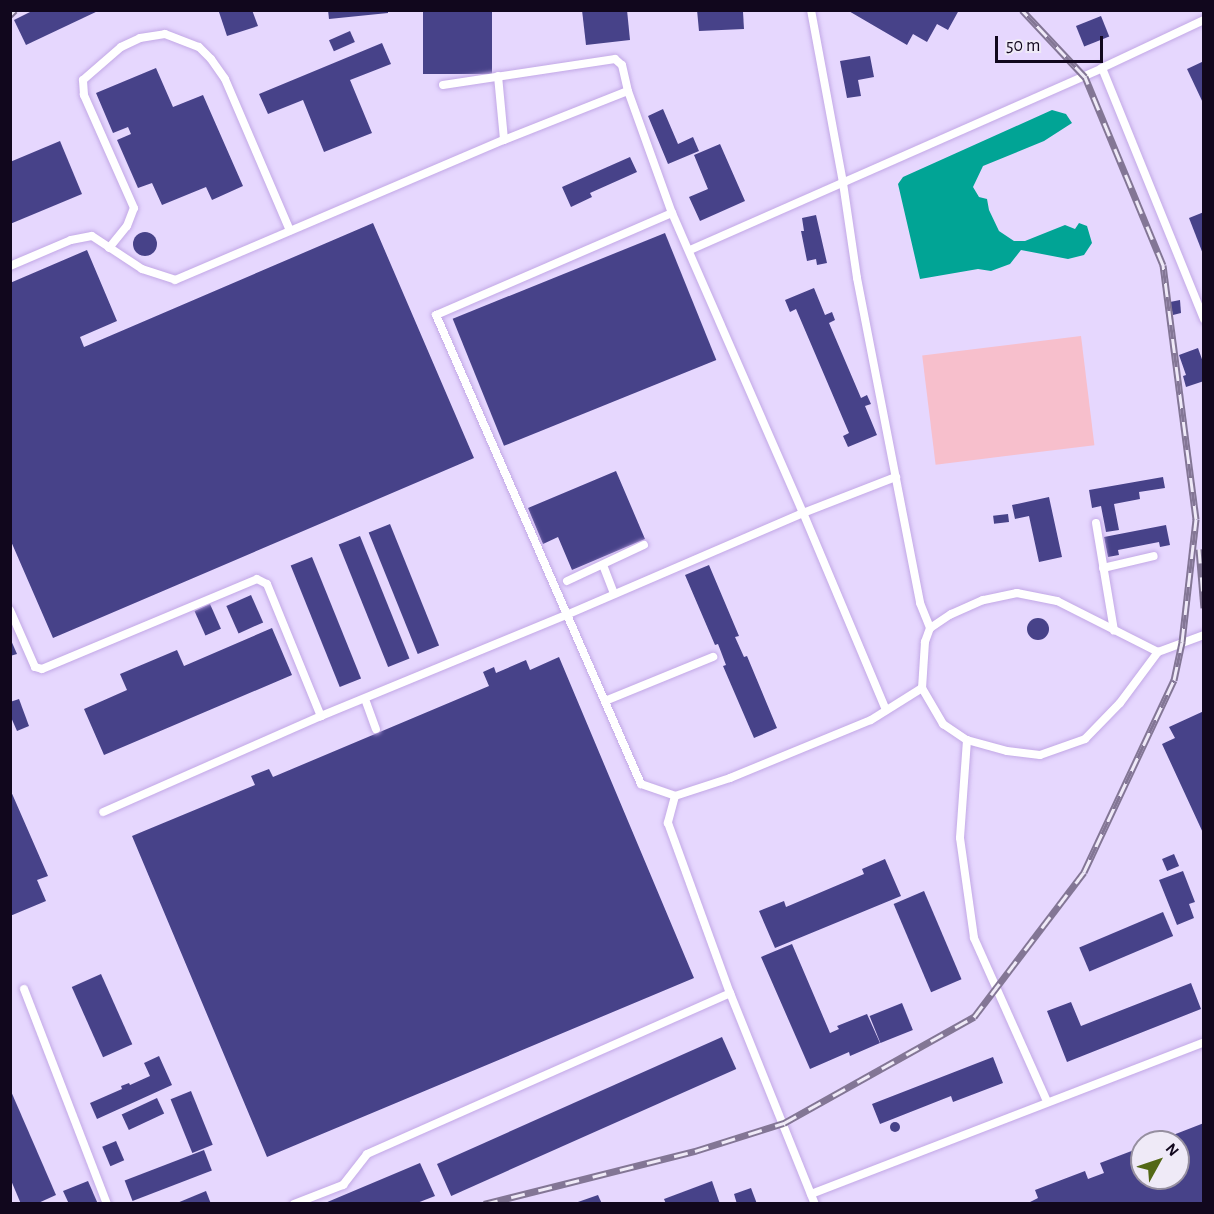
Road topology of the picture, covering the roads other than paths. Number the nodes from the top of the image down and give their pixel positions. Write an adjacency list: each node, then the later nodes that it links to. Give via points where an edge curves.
1 (811, 10): 8 (lane)
2 (1203, 20): 3 (lane)
3 (1102, 68): 8 (lane); 14 (lane)
4 (498, 76): 5 (lane); 6 (lane, via 615,59 626,73); 7 (lane)
5 (443, 85)
6 (628, 91): 7 (lane); 9 (lane)
7 (504, 140): 10 (lane)
8 (843, 183): 12 (lane); 15 (lane, via 857,278)
9 (672, 213): 12 (lane); 25 (lane, via 436,315)
10 (290, 231): 11 (lane, via 175,280 142,269); 11 (lane, via 225,79 199,47 165,34 140,38 121,47 84,80 84,95 134,208 127,226)
11 (109, 248): 13 (lane, via 92,236 70,240)
12 (690, 250): 16 (lane)
13 (10, 266)
14 (1203, 319)
15 (896, 477): 16 (lane); 26 (lane, via 920,603)
16 (803, 513): 23 (lane); 34 (lane)
17 (1096, 524): 21 (lane)
18 (644, 545): 20 (lane)
19 (1154, 556): 21 (lane)
20 (603, 565): 22 (lane); 23 (lane)
21 (1103, 568): 27 (lane)
22 (567, 581)
23 (614, 594): 25 (lane)
24 (10, 610): 35 (lane, via 34,667 42,669 257,579 267,585)
25 (566, 615): 32 (lane); 33 (lane)
26 (930, 628): 27 (lane, via 983,600 1017,593 1057,601); 31 (lane, via 925,642)
27 (1113, 631): 29 (lane)
28 (1203, 635): 29 (lane)
29 (1158, 652): 37 (lane, via 1120,703 1085,739 1040,755)
30 (713, 657): 33 (lane)
31 (922, 688): 34 (lane); 37 (lane, via 943,724)
32 (365, 699): 35 (lane); 36 (lane)
33 (605, 701): 38 (lane, via 641,784)
34 (886, 710): 38 (lane, via 871,720 741,774)
35 (321, 716): 39 (lane)
36 (376, 729)
37 (967, 740): 43 (lane, via 960,838 975,938)
38 (675, 796): 41 (lane, via 668,823)
39 (103, 812)
40 (24, 989): 45 (lane)
41 (730, 993): 44 (lane); 46 (lane, via 367,1154 343,1185)
42 (1203, 1042): 43 (lane)
43 (1047, 1101): 44 (lane)
44 (811, 1194): 47 (lane)
45 (107, 1203)
46 (294, 1203)
47 (815, 1203)

